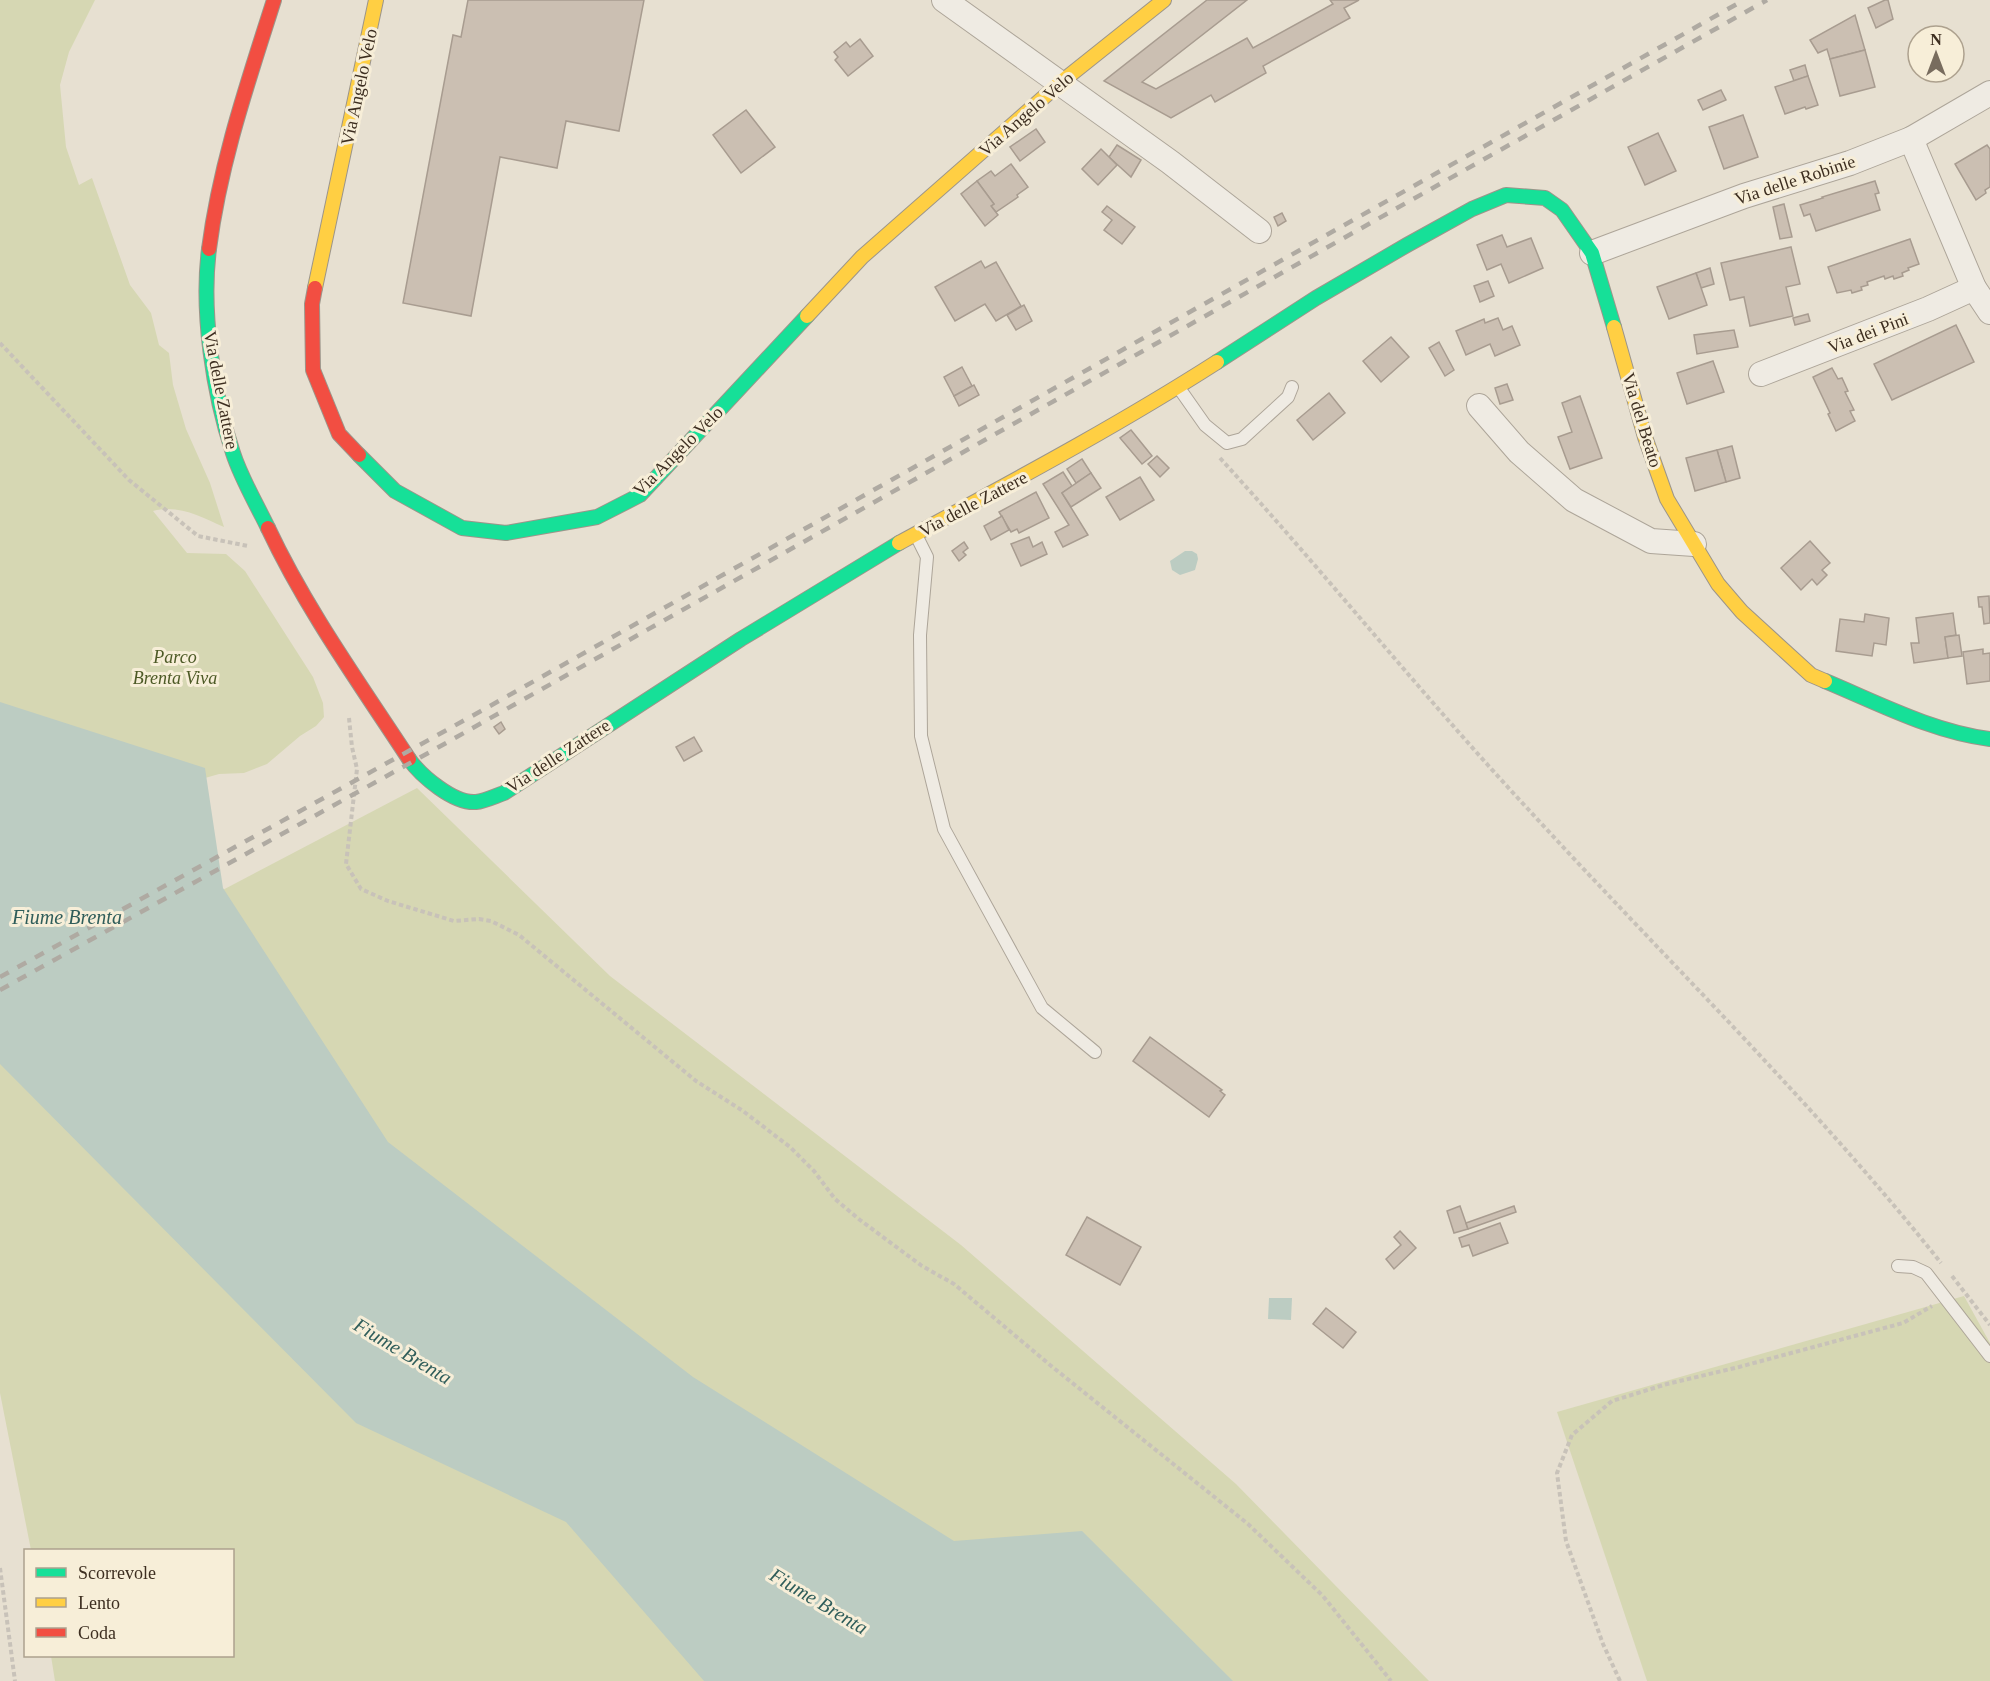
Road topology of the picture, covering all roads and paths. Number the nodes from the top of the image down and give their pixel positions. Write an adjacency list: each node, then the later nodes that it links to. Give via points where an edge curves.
1 (274, 0): 21 (street, Via delle Zattere, via 215,204 207,263 207,319 217,390 233,454)
2 (376, 0): 5 (street, Via Angelo Velo, via 312,304 313,370 339,434 395,491 462,528 473,530 506,534 597,517 639,495 862,257)
3 (944, 0): 5 (street)
4 (1164, 0): 5 (street, Via Angelo Velo)
5 (1060, 83): 8 (street)
6 (1990, 93): 7 (street, Via delle Robinie)
7 (1911, 139): 9 (street, Via delle Robinie); 10 (street)
8 (1259, 231)
9 (1592, 253): 11 (street, Via del Beato, via 1568,217 1554,204 1545,198 1506,195 1407,244); 20 (street, Via del Beato, via 1645,437 1667,499)
10 (1974, 288): 12 (street); 14 (street, Via dei Pini)
11 (1317, 298): 15 (street, Via delle Zattere)
12 (1990, 312)
13 (0, 343): 21 (path, via 129,480 198,536)
14 (1761, 374)
15 (1178, 387): 18 (lane); 19 (street, Via delle Zattere, via 1048,464)
16 (1292, 387): 18 (lane, via 1288,397 1242,439 1227,443)
17 (1479, 405): 20 (street, via 1519,452 1574,500 1651,541)
18 (1205, 425): 25 (path, via 1213,449 1460,735 1801,1101)
19 (915, 534): 21 (street, Via delle Zattere, via 741,639 504,793 475,802 453,796 411,762); 24 (lane, via 927,557 920,635 921,736 944,829 1042,1008)
20 (1694, 544): 23 (street, Via del Beato, via 1718,584 1742,612 1811,675 1911,717 1967,736)
21 (278, 552)
22 (346, 710): 34 (path, via 357,769 346,864 361,889 454,921 491,921 519,935 696,1082 790,1147 835,1199 860,1220 922,1266 954,1284 1248,1524 1323,1596)
23 (1990, 739)
24 (1095, 1052)
25 (1942, 1264)
26 (1898, 1266): 29 (lane, via 1926,1273)
27 (1949, 1273): 28 (path)
28 (1962, 1290): 29 (path); 30 (path)
29 (1945, 1299): 31 (lane); 35 (path, via 1903,1323 1612,1401 1572,1435 1557,1473 1566,1541)
30 (1990, 1325)
31 (1990, 1356)
32 (0, 1568): 33 (path)
33 (15, 1681)
34 (1391, 1681)
35 (1620, 1681)

